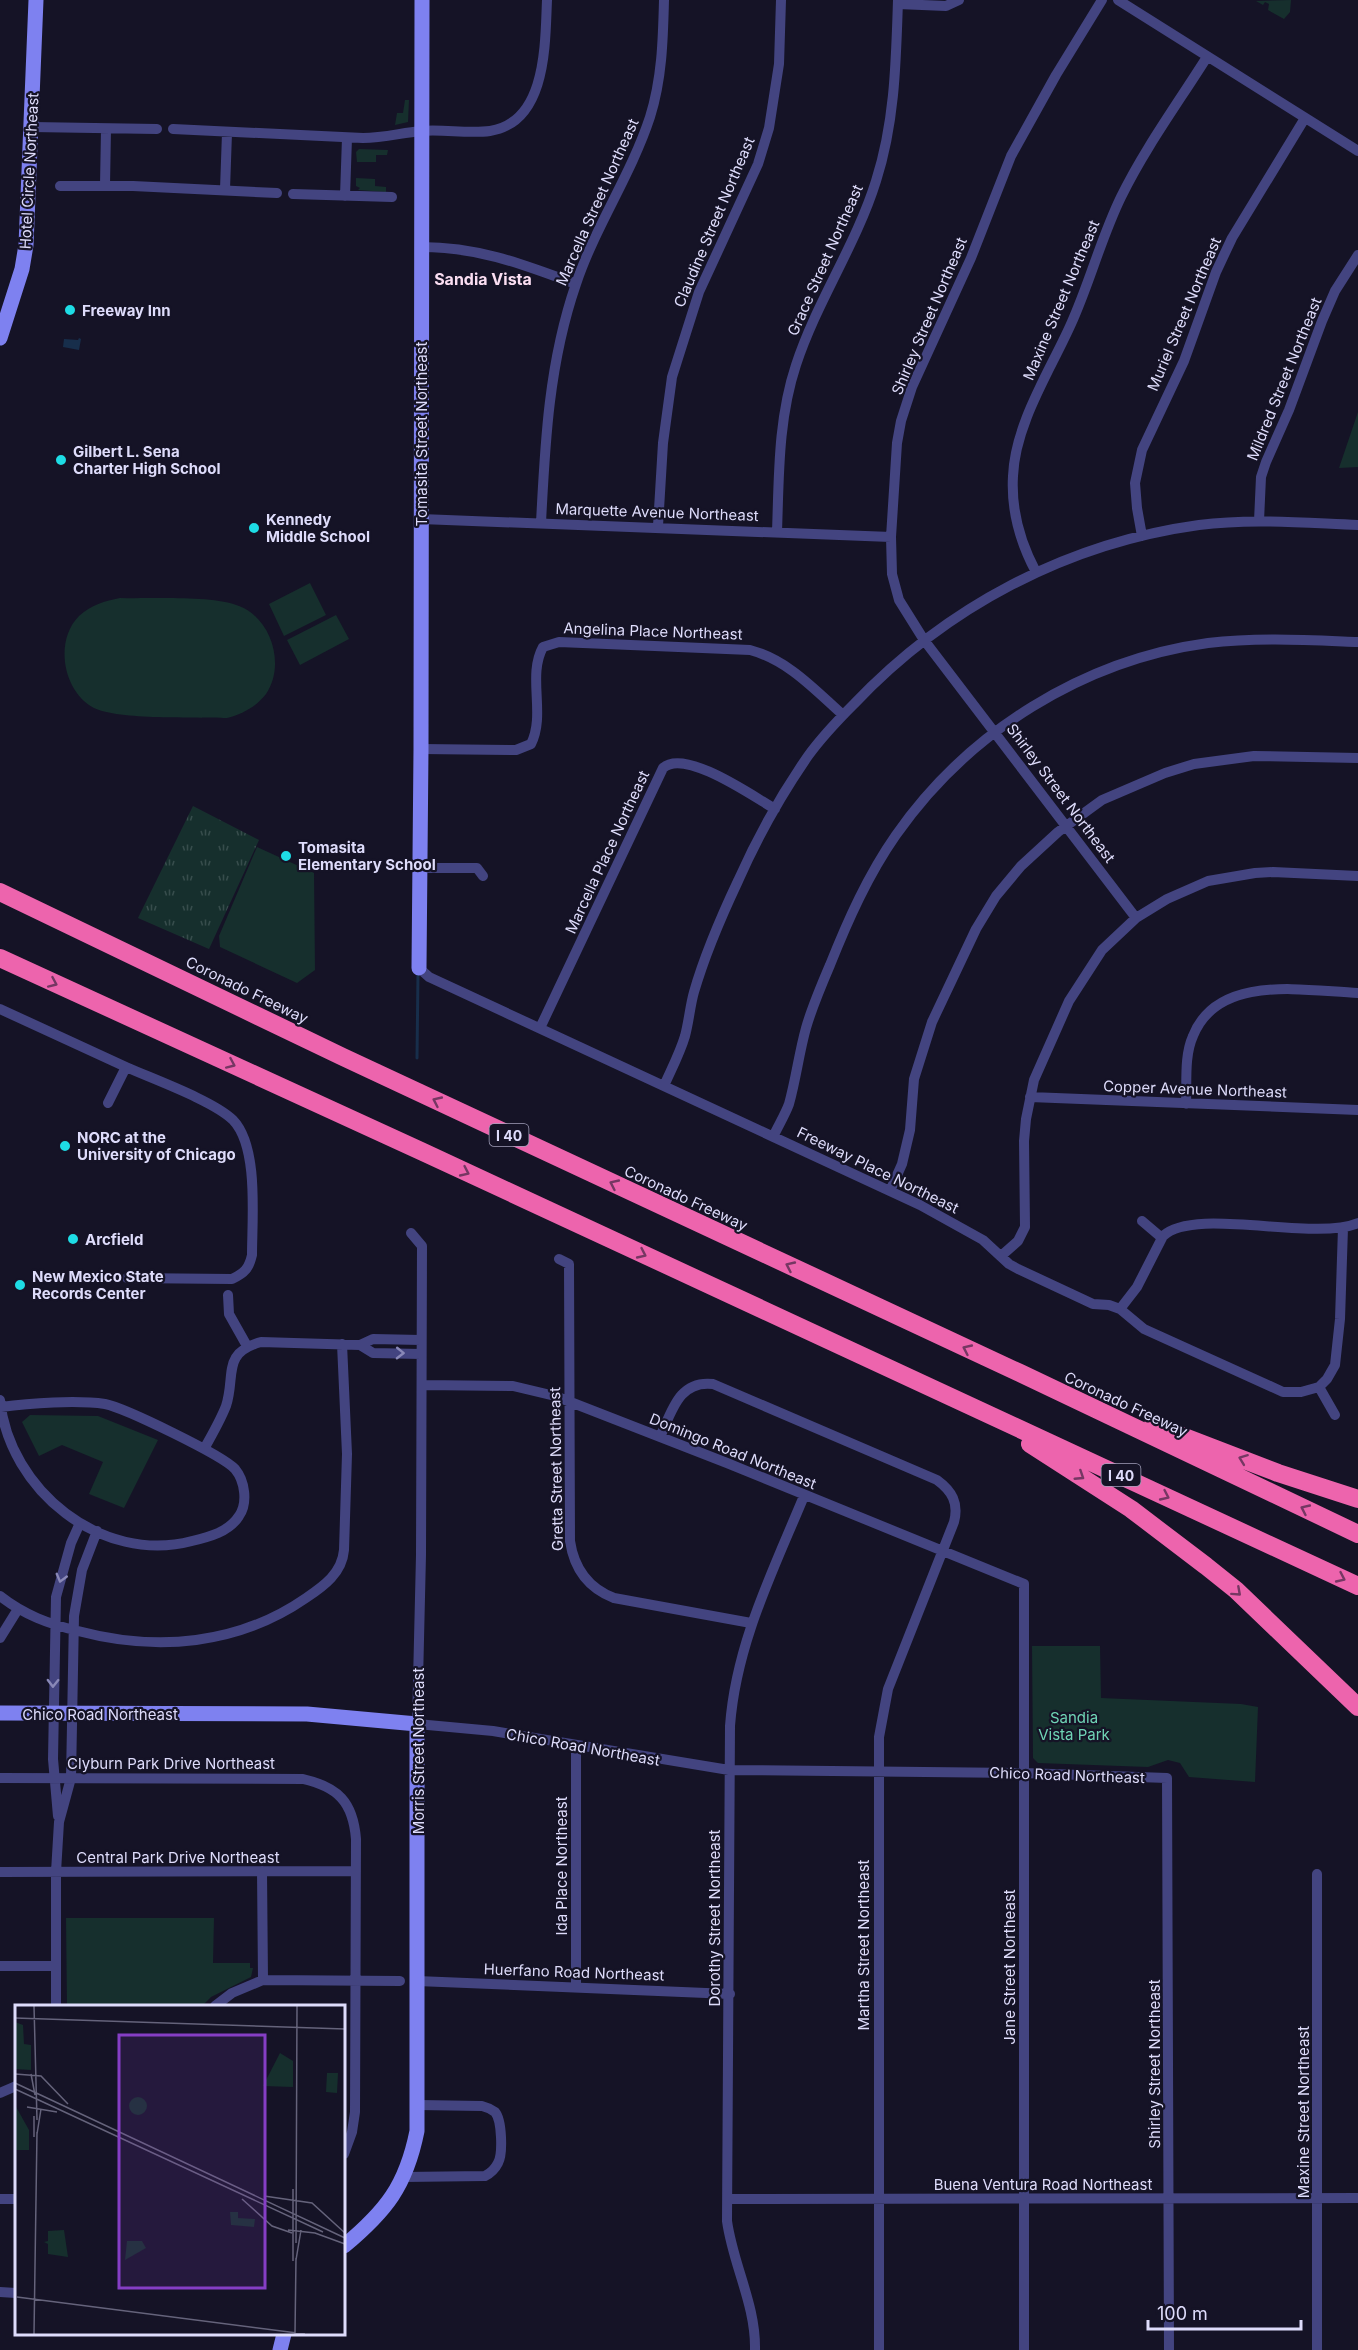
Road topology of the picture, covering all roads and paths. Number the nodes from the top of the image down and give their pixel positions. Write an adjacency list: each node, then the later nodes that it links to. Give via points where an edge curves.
1 (36, 0): 12 (street, Hotel Circle Northeast)
2 (422, 0): 16 (street, Tomasita Street Northeast)
3 (547, 0): 16 (street, via 544,57 537,89 522,114 511,124 490,130)
4 (664, 0): 29 (street, Marcella Street Northeast, via 661,68 650,118)
5 (781, 0): 35 (street, Claudine Street Northeast, via 779,64 769,128 758,164 699,292 672,377)
6 (959, 0): 9 (street, via 946,6)
7 (1102, 0): 38 (street, Shirley Street Northeast, via 1011,156 971,258 912,387 897,443)
8 (1118, 0): 10 (street)
9 (898, 2): 36 (street, Grace Street Northeast, via 891,112 877,179 808,333 787,400 779,460)
10 (1207, 57): 11 (street); 39 (street, Maxine Street Northeast, via 1121,196 1072,321 1017,444 1012,500 1020,536)
11 (1305, 118): 19 (street); 37 (street, Muriel Street Northeast, via 1232,238 1184,361 1142,450 1135,483)
12 (32, 127): 13 (street); 30 (street, Hotel Circle Northeast, via 24,257)
13 (106, 129): 14 (street); 20 (street)
14 (156, 129)
15 (173, 129): 17 (street)
16 (421, 131): 18 (street, via 384,138); 27 (street, Tomasita Street Northeast)
17 (227, 133): 18 (street); 22 (street)
18 (347, 138): 25 (street)
19 (1358, 151)
20 (105, 185): 21 (street); 22 (street)
21 (60, 186)
22 (225, 189): 23 (street)
23 (277, 193)
24 (294, 194): 25 (street)
25 (345, 196): 26 (street)
26 (392, 197)
27 (421, 247): 29 (street, via 492,255); 31 (street, Tomasita Street Northeast)
28 (1358, 255): 32 (street, Mildred Street Northeast, via 1335,291 1266,462 1261,477)
29 (576, 284): 33 (street, Marcella Street Northeast, via 551,385)
30 (0, 338)
31 (421, 519): 33 (street, Marquette Avenue Northeast); 44 (street, Tomasita Street Northeast)
32 (1259, 521): 34 (street); 37 (street, via 1200,525)
33 (541, 523): 35 (street, Marquette Avenue Northeast)
34 (1358, 525)
35 (658, 526): 36 (street, Marquette Avenue Northeast)
36 (777, 532): 38 (street, Marquette Avenue Northeast)
37 (1143, 536): 39 (street)
38 (891, 537): 40 (street, Shirley Street Northeast, via 894,587)
39 (1036, 572): 40 (street, via 963,611)
40 (924, 640): 42 (street); 43 (street, Shirley Street Northeast)
41 (1358, 642): 43 (street, via 1249,639 1165,651 1067,686)
42 (843, 715): 44 (street, Angelina Place Northeast, via 790,668 750,650 560,642 543,646 537,660 536,727 531,744 516,750); 46 (street, via 809,755)
43 (995, 732): 47 (street, Shirley Street Northeast); 64 (street, via 928,795 876,867 813,1004 788,1106)
44 (421, 749): 48 (street, Tomasita Street Northeast)
45 (1358, 758): 47 (street, via 1254,756 1194,764 1133,785 1102,800)
46 (775, 809): 57 (street, Marcella Place Northeast, via 712,772 666,765); 59 (street, via 709,947 684,1036)
47 (1066, 825): 52 (street, Shirley Street Northeast); 65 (street, via 1021,866 996,896 953,975 932,1022 914,1079 910,1130)
48 (420, 868): 49 (street, via 477,868); 54 (street, Tomasita Street Northeast)
49 (483, 876)
50 (1358, 876): 52 (street, via 1274,872 1222,878 1194,886)
51 (0, 892): 82 (highway, Coronado Freeway / I 40, one-way to 51)
52 (1136, 918): 60 (street, via 1102,950 1079,983 1046,1051)
53 (0, 958): 81 (highway, I 40, one-way to 81)
54 (419, 968): 57 (street, Freeway Place Northeast, via 429,977)
55 (1358, 993): 62 (street, via 1257,990 1240,993 1214,1008 1192,1037)
56 (0, 1009): 58 (street)
57 (540, 1028): 59 (street, Freeway Place Northeast)
58 (126, 1066): 61 (street); 73 (street, via 221,1110 234,1121 248,1157 252,1238 249,1266 232,1279)
59 (663, 1086): 64 (street, Freeway Place Northeast)
60 (1030, 1097): 62 (street, Copper Avenue Northeast); 71 (street, via 1024,1141 1025,1227 1018,1241)
61 (108, 1103)
62 (1186, 1104): 63 (street, Copper Avenue Northeast)
63 (1358, 1110)
64 (773, 1137): 65 (street, Freeway Place Northeast)
65 (890, 1191): 71 (street, Freeway Place Northeast, via 961,1227)
66 (1142, 1221): 70 (street)
67 (1358, 1223): 68 (street)
68 (1343, 1228): 70 (street, via 1196,1224 1170,1230); 84 (street, via 1337,1355 1331,1373)
69 (411, 1233): 76 (street, Morris Street Northeast, via 422,1246)
70 (1162, 1238): 75 (street, via 1137,1287)
71 (1001, 1256): 75 (street, Freeway Place Northeast, via 1018,1269 1093,1304)
72 (559, 1259): 86 (street, Gretta Street Northeast, via 569,1264)
73 (127, 1278)
74 (228, 1295): 79 (street, via 229,1314)
75 (1120, 1309): 84 (street, Freeway Place Northeast, via 1144,1329 1283,1392)
76 (421, 1340): 78 (street, via 373,1339); 80 (street, Morris Street Northeast)
77 (342, 1344): 78 (street); 79 (street, via 261,1342); 103 (street, via 347,1461 344,1550 336,1574 290,1609 224,1636 149,1644)
78 (360, 1345): 80 (street, one-way to 80, via 374,1353)
79 (247, 1346): 90 (street, via 233,1362 226,1405)
80 (421, 1354): 83 (street, Morris Street Northeast)
81 (883, 1365): 98 (highway, I 40, one-way to 98); 105 (highway, one-way to 105, via 1035,1447 1131,1509 1236,1590)
82 (1020, 1373): 92 (highway, one-way to 82, via 1278,1473); 95 (highway, Coronado Freeway / I 40, one-way to 82)
83 (422, 1385): 86 (street, Domingo Road Northeast, via 513,1386); 109 (street, Morris Street Northeast)
84 (1319, 1387): 88 (street)
85 (0, 1400): 87 (street)
86 (569, 1401): 89 (street, Domingo Road Northeast); 101 (street, Gretta Street Northeast, via 570,1541 573,1558 585,1579 614,1598)
87 (1, 1407): 90 (street, via 108,1405); 93 (street, via 11,1442 28,1476 52,1504)
88 (1335, 1415)
89 (660, 1437): 91 (street, Domingo Road Northeast); 96 (street, Martha Street Northeast, via 684,1391 699,1384 720,1386 937,1480 954,1498 956,1510)
90 (204, 1449): 94 (street, via 234,1468 243,1486 239,1517 220,1533 188,1543 153,1545)
91 (804, 1496): 96 (street, Domingo Road Northeast); 101 (street, Dorothy Street Northeast)
92 (1358, 1499)
93 (80, 1523): 94 (street); 102 (street, one-way to 102, via 60,1577)
94 (97, 1531): 103 (street, via 82,1570)
95 (1358, 1534)
96 (942, 1551): 97 (street, Domingo Road Northeast); 112 (street, Martha Street Northeast, via 888,1689)
97 (1024, 1584): 113 (street, Jane Street Northeast)
98 (1358, 1586)
99 (0, 1596): 100 (street)
100 (18, 1609): 102 (street); 104 (street)
101 (752, 1623): 111 (street, Dorothy Street Northeast, via 733,1690)
102 (54, 1625): 103 (street); 108 (street, one-way to 108)
103 (73, 1630): 107 (street)
104 (0, 1638)
105 (1358, 1707)
106 (0, 1713): 108 (street, Chico Road Northeast)
107 (72, 1713): 108 (street, Chico Road Northeast); 109 (street, Chico Road Northeast, via 307,1714); 116 (street)
108 (53, 1714): 115 (street)
109 (417, 1725): 110 (street, Chico Road Northeast, via 493,1731); 129 (street, Morris Street Northeast)
110 (576, 1745): 111 (street, Chico Road Northeast); 130 (street, Ida Place Northeast)
111 (729, 1770): 112 (street, Chico Road Northeast); 131 (street, Dorothy Street Northeast)
112 (878, 1773): 113 (street, Chico Road Northeast); 144 (street, Martha Street Northeast)
113 (1024, 1773): 117 (street, Chico Road Northeast); 145 (street, Jane Street Northeast)
114 (0, 1778): 115 (street, Clyburn Park Drive Northeast)
115 (53, 1778): 116 (street, Clyburn Park Drive Northeast); 118 (street)
116 (71, 1778): 118 (street); 120 (street, Clyburn Park Drive Northeast, via 292,1778 318,1783 345,1802 355,1828)
117 (1167, 1778): 140 (street, Shirley Street Northeast)
118 (59, 1822): 122 (street)
119 (262, 1871): 120 (street, Central Park Drive Northeast); 122 (street, Central Park Drive Northeast); 126 (street)
120 (356, 1871): 127 (street)
121 (0, 1872): 122 (street, Central Park Drive Northeast)
122 (56, 1872): 125 (street)
123 (1317, 1874): 141 (street, Maxine Street Northeast)
124 (0, 1966): 125 (street)
125 (56, 1966): 132 (street)
126 (263, 1980): 127 (street); 133 (street, via 232,1993)
127 (355, 1980): 128 (street); 136 (street)
128 (400, 1981)
129 (417, 1981): 130 (street, Huerfano Road Northeast); 137 (street, Morris Street Northeast)
130 (576, 1986): 131 (street, Huerfano Road Northeast)
131 (730, 1994): 143 (street, Dorothy Street Northeast)
132 (56, 2005)
133 (217, 2005)
134 (15, 2086): 135 (street)
135 (0, 2093)
136 (349, 2093): 138 (street, via 354,2122)
137 (418, 2105): 139 (street, Morris Street Northeast, via 417,2131); 139 (street, via 489,2108 499,2121 500,2158 485,2176)
138 (345, 2152)
139 (404, 2177): 146 (street, Morris Street Northeast, via 389,2203)
140 (1169, 2198): 141 (street, Buena Ventura Road Northeast); 145 (street, Buena Ventura Road Northeast); 154 (street, Shirley Street Northeast)
141 (1318, 2198): 142 (street, Buena Ventura Road Northeast); 155 (street, Maxine Street Northeast)
142 (1358, 2198)
143 (728, 2199): 144 (street, Buena Ventura Road Northeast); 151 (street, Dorothy Street Northeast, via 730,2238 752,2312)
144 (879, 2199): 145 (street, Buena Ventura Road Northeast); 152 (street, Martha Street Northeast)
145 (1023, 2199): 153 (street, Jane Street Northeast)
146 (345, 2245)
147 (0, 2292): 148 (street)
148 (15, 2293)
149 (284, 2335): 150 (street)
150 (280, 2350)
151 (755, 2350)
152 (879, 2350)
153 (1024, 2350)
154 (1168, 2350)
155 (1317, 2350)

